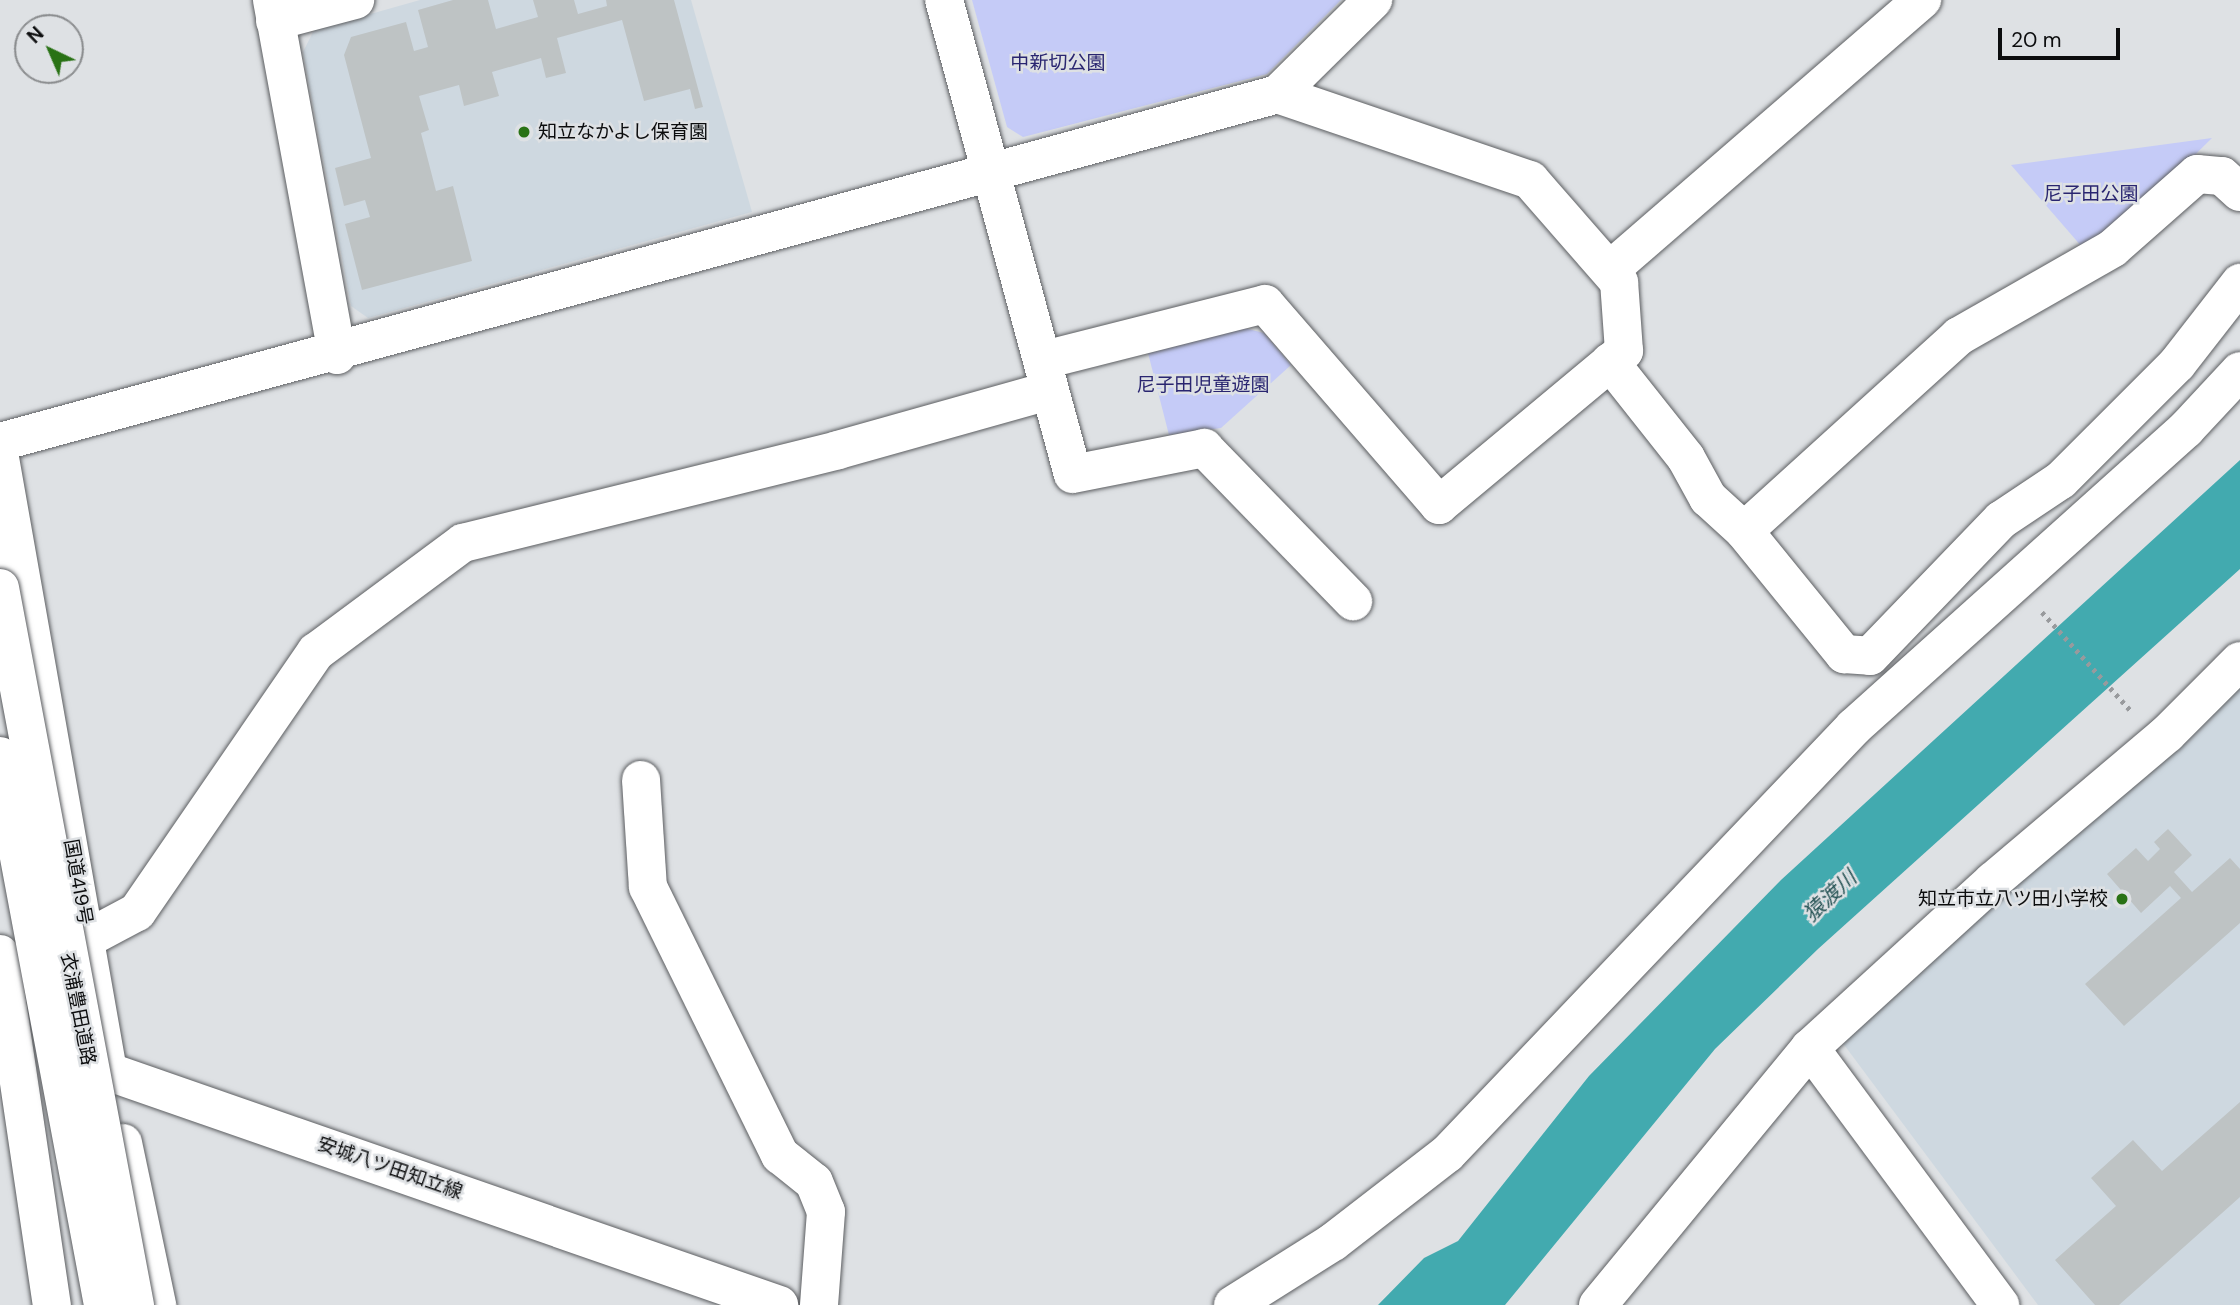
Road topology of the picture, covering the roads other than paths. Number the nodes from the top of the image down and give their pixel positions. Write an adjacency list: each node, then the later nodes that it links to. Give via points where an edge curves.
1 (355, 0): 5 (main road)
2 (944, 0): 7 (main road)
3 (1373, 0): 6 (main road)
4 (1922, 0): 9 (main road)
5 (274, 11): 11 (main road)
6 (1278, 94): 7 (main road); 9 (main road, via 1530,180)
7 (995, 173): 11 (main road); 14 (main road)
8 (2240, 192): 17 (main road, via 2222,176 2197,174 2113,248 1959,336)
9 (1610, 270): 12 (main road, via 1619,282 1624,351)
10 (2240, 283): 17 (main road, via 2177,364 2061,480 2001,520 1870,656 1844,654)
11 (337, 355): 15 (main road)
12 (1610, 362): 14 (main road, via 1439,505 1265,304); 17 (main road, via 1686,458 1708,498)
13 (2240, 371): 34 (main road, via 2186,429 1854,727 1447,1154 1333,1242)
14 (1046, 375): 19 (main road, via 1073,474 1204,448); 23 (main road, via 838,450 463,543 316,652 137,912)
15 (0, 442)
16 (0, 458): 23 (main road, 国道419号)
17 (1744, 531)
18 (0, 588): 30 (main road, 衣浦豊田道路, bridge)
19 (1353, 601)
20 (2240, 661): 26 (main road, via 2161,739 1993,881)
21 (0, 756): 29 (main road, 衣浦豊田道路, bridge)
22 (641, 780): 33 (main road, via 648,887 780,1155 814,1182 825,1212)
23 (89, 938): 27 (main road, 国道419号)
24 (0, 954): 25 (main road)
25 (8, 1040): 27 (main road, 安城八ツ田知立線); 28 (main road)
26 (1810, 1048): 35 (main road); 36 (main road)
27 (108, 1069): 31 (main road, 国道419号); 32 (main road, 安城八ツ田知立線)
28 (52, 1305)
29 (103, 1305)
30 (135, 1305)
31 (157, 1305)
32 (779, 1305)
33 (819, 1305)
34 (1233, 1305)
35 (1598, 1305)
36 (2000, 1305)

